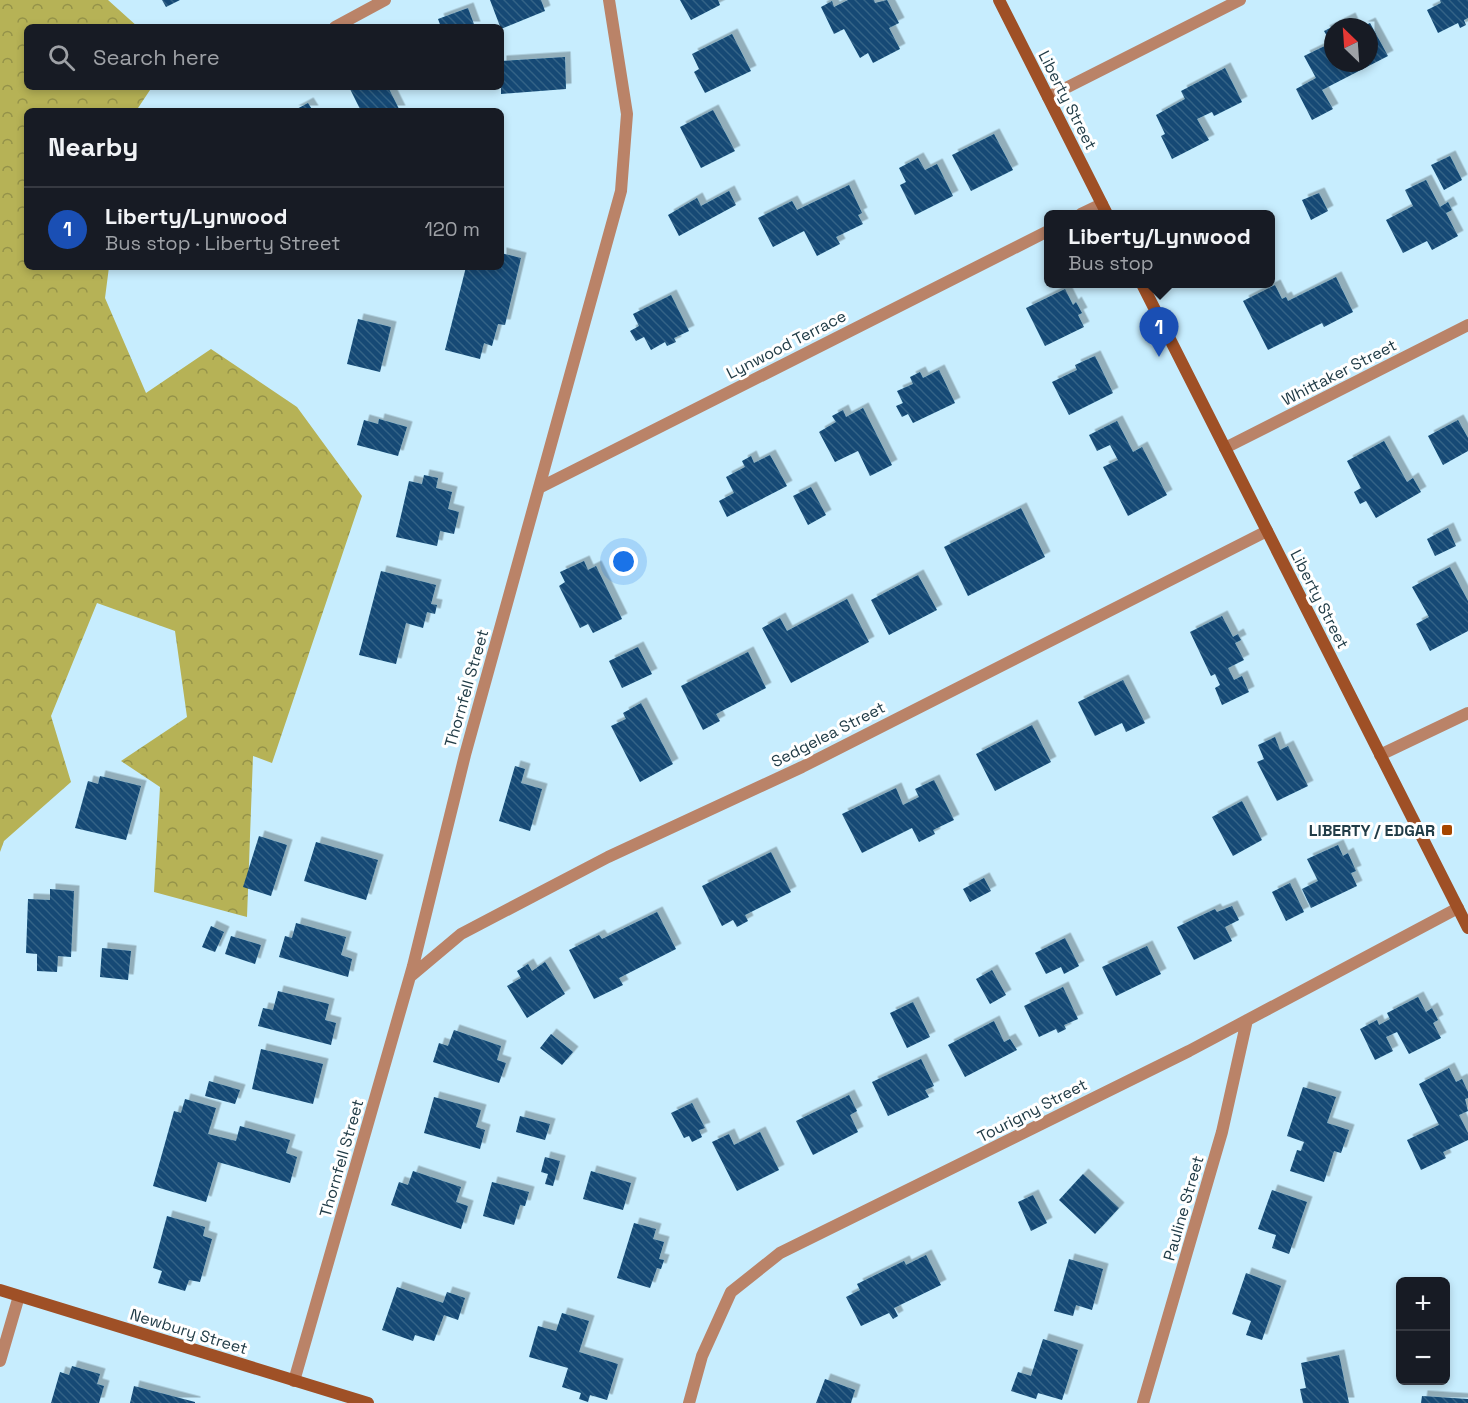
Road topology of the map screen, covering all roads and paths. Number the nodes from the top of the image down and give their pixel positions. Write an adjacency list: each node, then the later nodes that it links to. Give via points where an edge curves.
1 (385, 0): 5 (street)
2 (609, 0): 12 (street, Thornfell Street, via 627,114 621,191)
3 (999, 0): 6 (main road, Liberty Street)
4 (1240, 0): 6 (street)
5 (341, 24)
6 (1048, 98): 7 (main road, Liberty Street)
7 (1105, 209)
8 (1044, 233): 12 (street, Lynwood Terrace)
9 (1144, 288): 11 (main road, Liberty Street)
10 (1468, 325): 11 (street, Whittaker Street)
11 (1225, 448): 13 (main road, Liberty Street)
12 (539, 488): 18 (street, Thornfell Street, via 465,755)
13 (1267, 531): 15 (main road, Liberty Street); 18 (street, Sedgelea Street, via 802,767 608,857 461,934)
14 (1468, 713): 15 (street)
15 (1380, 755): 16 (main road, Liberty Street)
16 (1458, 908): 17 (main road, Liberty Street); 19 (street, Tourigny Street)
17 (1468, 928)
18 (410, 976): 23 (street, Thornfell Street)
19 (1247, 1020): 25 (street, Tourigny Street, via 780,1253 731,1292 702,1356); 26 (street, Pauline Street, via 1222,1132)
20 (0, 1290): 21 (main road, Newbury Street)
21 (19, 1296): 22 (street); 23 (main road, Newbury Street)
22 (0, 1361)
23 (294, 1381): 24 (main road, Newbury Street)
24 (368, 1403)
25 (689, 1403)
26 (1143, 1403)

